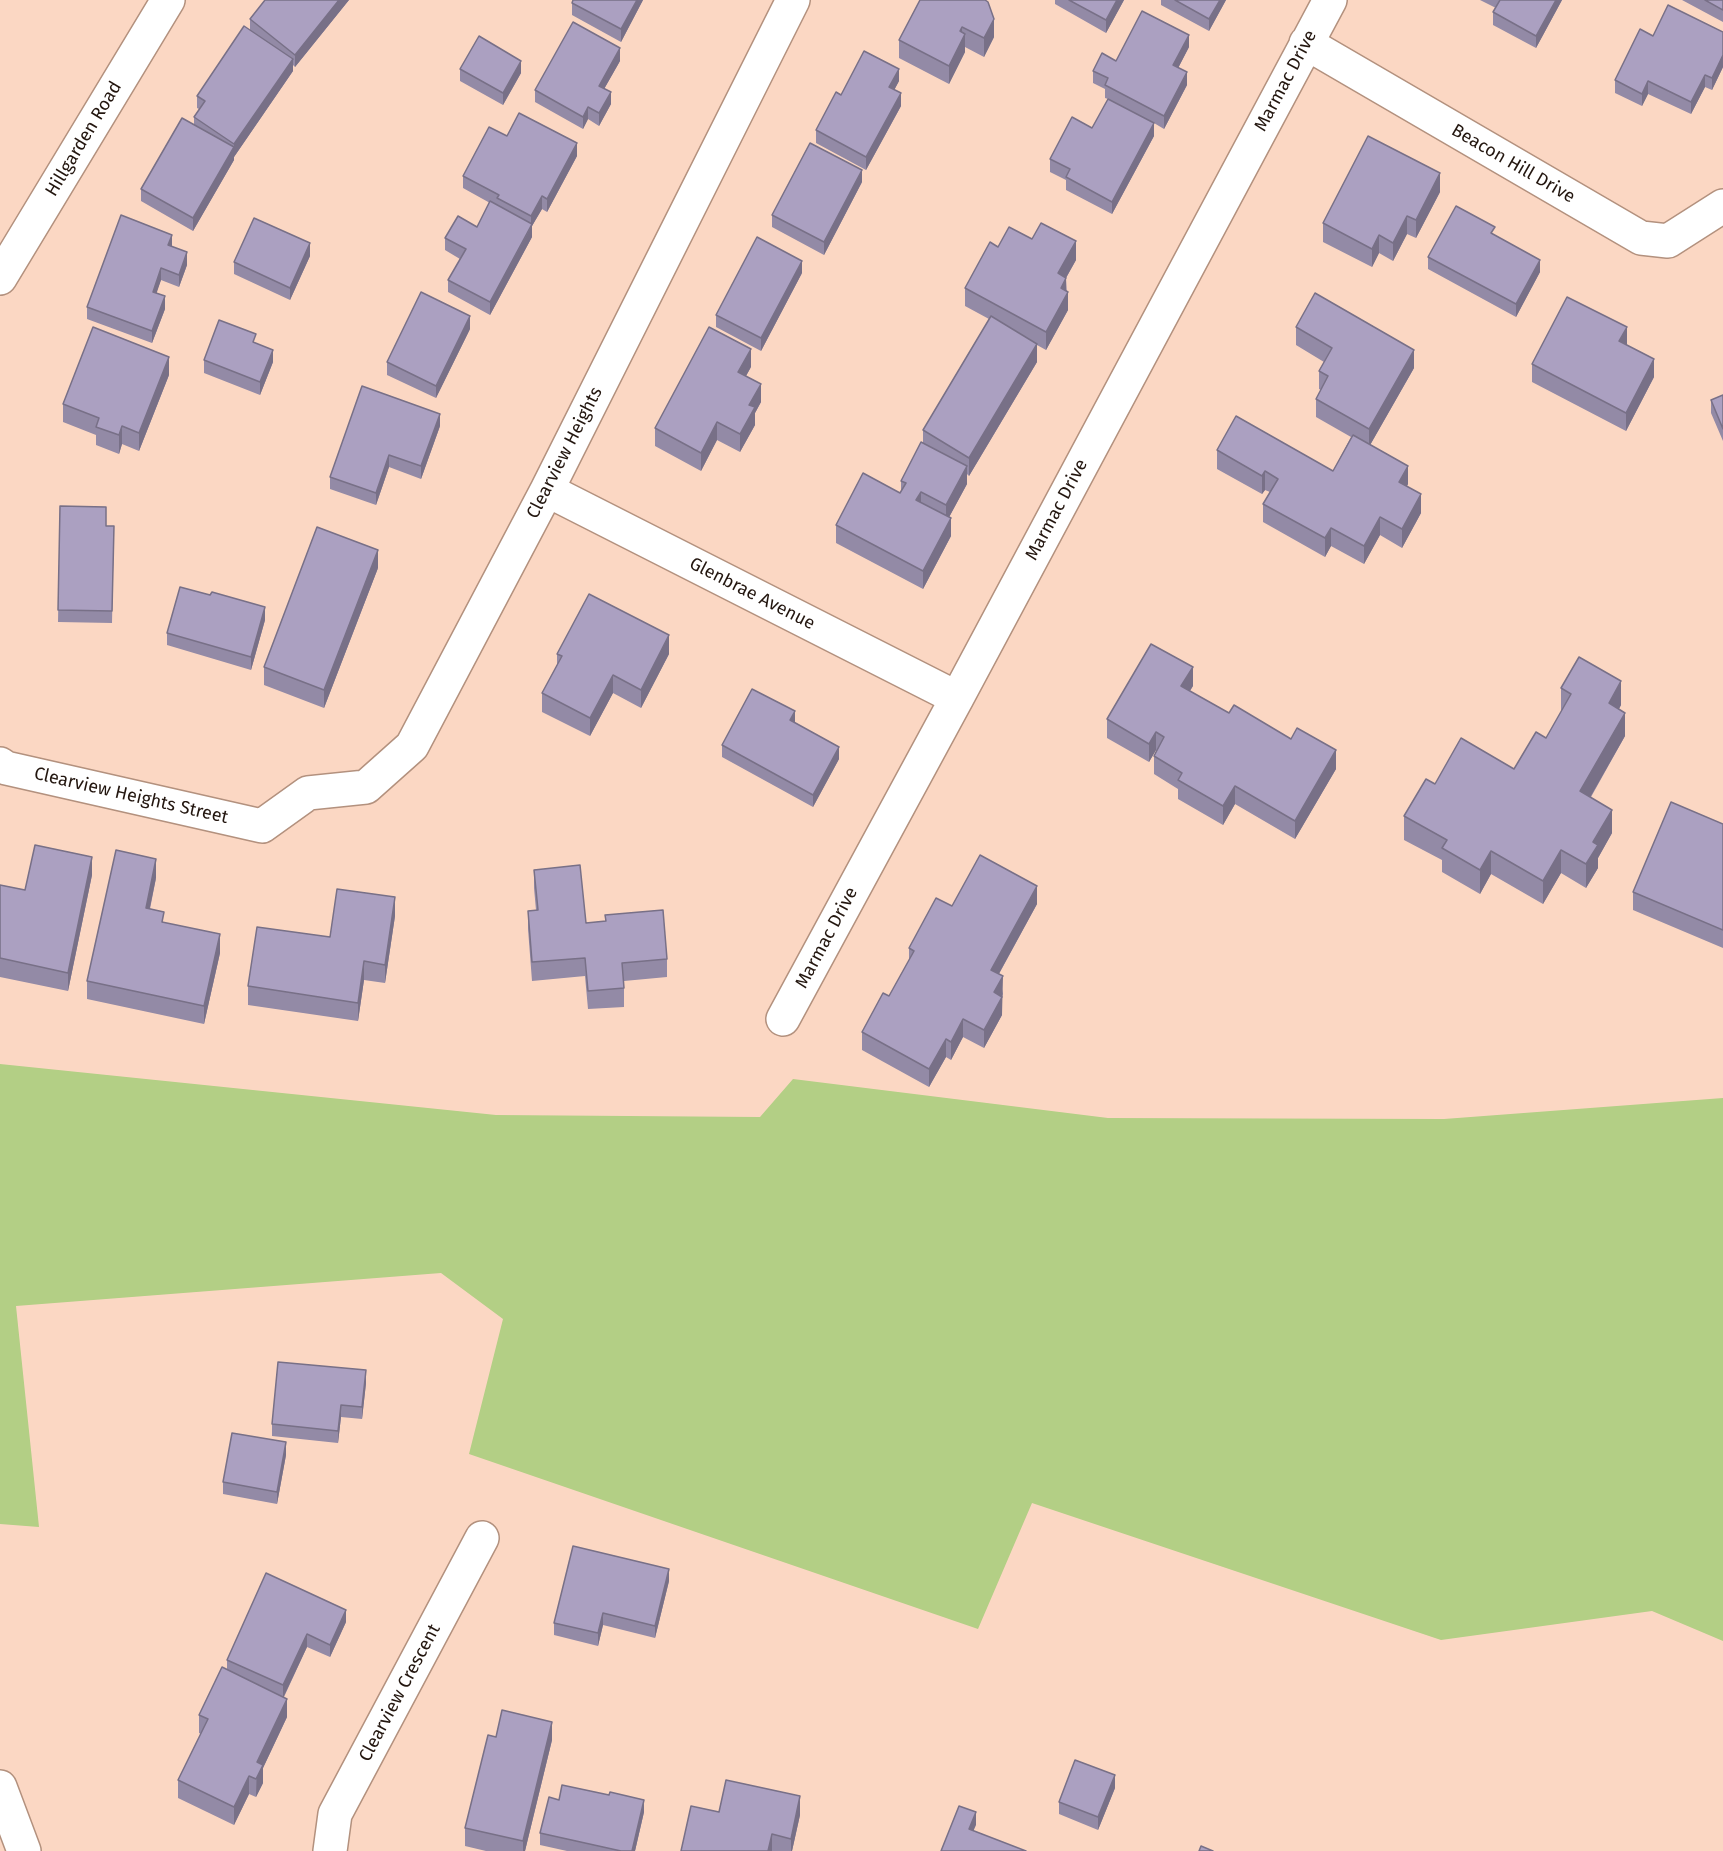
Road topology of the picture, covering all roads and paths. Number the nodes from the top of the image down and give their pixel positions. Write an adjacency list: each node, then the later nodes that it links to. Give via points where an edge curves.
1 (168, 0): 6 (street, Hillgarden Road)
2 (793, 0): 7 (street, Clearview Heights)
3 (1330, 0): 4 (street, Marmac Drive)
4 (1306, 43): 5 (street, Beacon Hill Drive, via 1641,238 1668,241); 8 (street, Marmac Drive)
5 (1723, 206)
6 (0, 278)
7 (546, 490): 8 (street, Glenbrae Avenue); 10 (street, Clearview Heights, via 412,746 366,787 308,793)
8 (957, 698): 11 (street, Marmac Drive)
9 (0, 764): 10 (street, Clearview Heights Street)
10 (262, 826)
11 (783, 1019)
12 (482, 1538): 15 (street, Clearview Crescent, via 335,1814)
13 (0, 1787): 14 (street)
14 (24, 1851)
15 (330, 1851)

